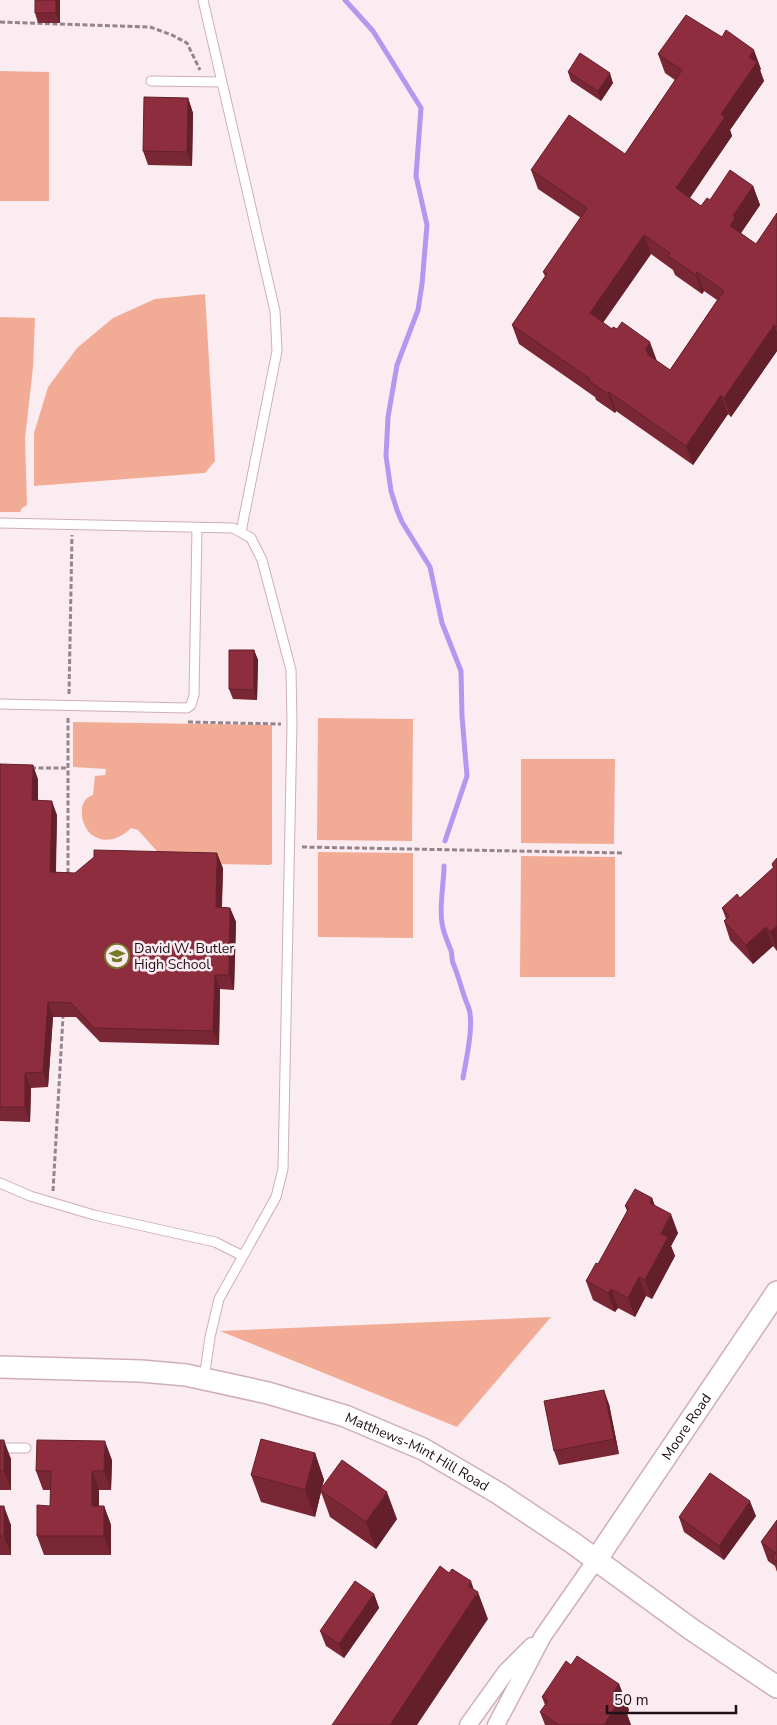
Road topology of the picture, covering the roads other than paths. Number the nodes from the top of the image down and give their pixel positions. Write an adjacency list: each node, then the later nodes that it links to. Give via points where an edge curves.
1 (203, 0): 3 (lane)
2 (151, 82): 3 (lane)
3 (222, 82): 6 (lane, via 276,311 277,351)
4 (0, 523): 5 (lane)
5 (197, 527): 6 (lane, via 233,528); 7 (lane, via 194,695 191,705 187,708)
6 (241, 532): 9 (lane, via 251,538 262,560 292,670 283,1169 276,1197)
7 (0, 704)
8 (0, 1183): 9 (lane, via 30,1196 94,1215 215,1242)
9 (243, 1256): 12 (lane, via 220,1298)
10 (777, 1292): 15 (street, Moore Road)
11 (0, 1367): 12 (street, Matthews-Mint Hill Road, via 141,1371)
12 (204, 1379): 15 (street, Matthews-Mint Hill Road, via 268,1393 345,1416 423,1449 498,1494)
13 (0, 1448): 14 (lane)
14 (26, 1448)
15 (596, 1560): 16 (street); 17 (street, Matthews-Mint Hill Road)
16 (542, 1636): 18 (street, via 506,1672); 19 (street)
17 (777, 1687)
18 (468, 1725)
19 (496, 1725)

